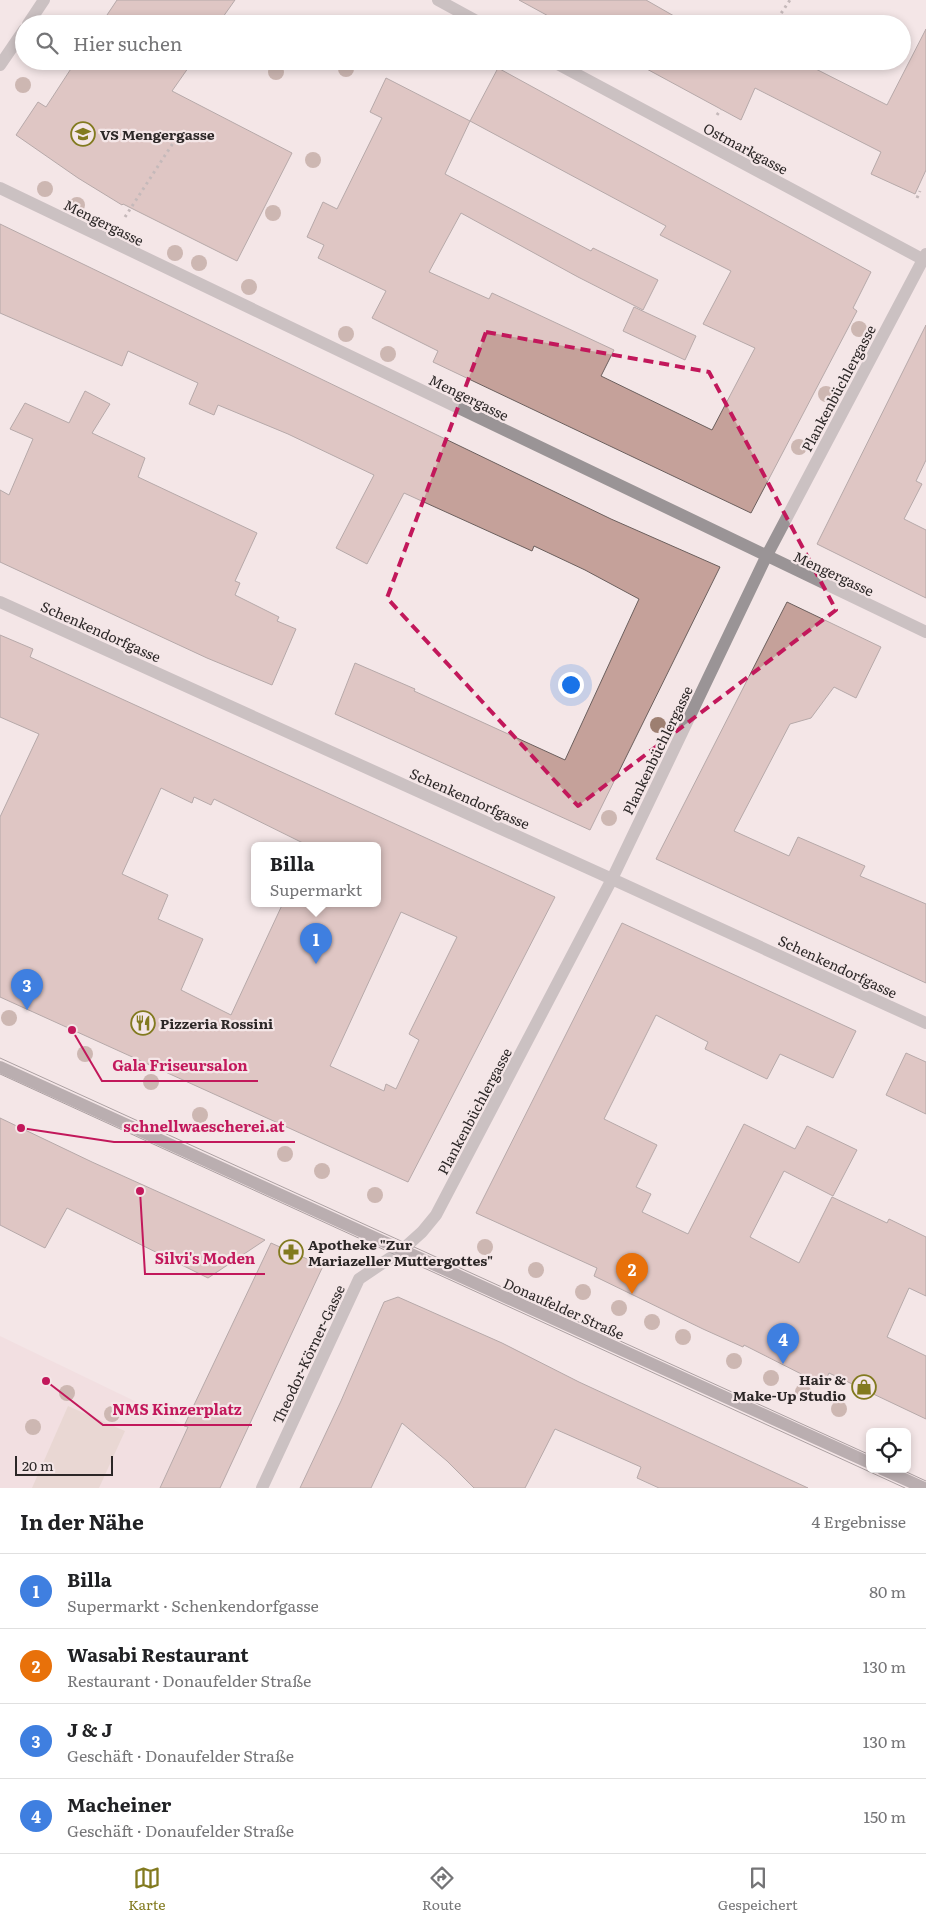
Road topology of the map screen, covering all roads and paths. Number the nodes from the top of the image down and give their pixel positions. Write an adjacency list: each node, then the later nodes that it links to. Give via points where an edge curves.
1 (44, 0): 4 (street)
2 (438, 0): 5 (street)
3 (790, 0): 6 (path)
4 (34, 15)
5 (466, 15)
6 (780, 15)
7 (15, 43): 8 (street)
8 (0, 65)
9 (569, 70): 17 (street, Ostmarkgasse)
10 (721, 109): 11 (path)
11 (717, 115)
12 (175, 140): 16 (path)
13 (0, 188): 18 (street, Mengergasse)
14 (920, 191): 15 (path)
15 (917, 198)
16 (126, 217)
17 (925, 258): 18 (street, Plankenbüchlergasse)
18 (766, 557): 20 (street, Mengergasse); 21 (street, Plankenbüchlergasse)
19 (0, 602): 21 (street, Schenkendorfgasse)
20 (926, 632)
21 (612, 879): 22 (street, Schenkendorfgasse); 24 (street, Plankenbüchlergasse, via 436,1214)
22 (926, 1023)
23 (0, 1067): 24 (main road, Donaufelder Straße)
24 (402, 1250): 25 (main road, Donaufelder Straße); 27 (street, Theodor-Körner-Gasse, via 359,1279)
25 (866, 1462)
26 (891, 1473): 28 (main road)
27 (262, 1488)
28 (924, 1488)

